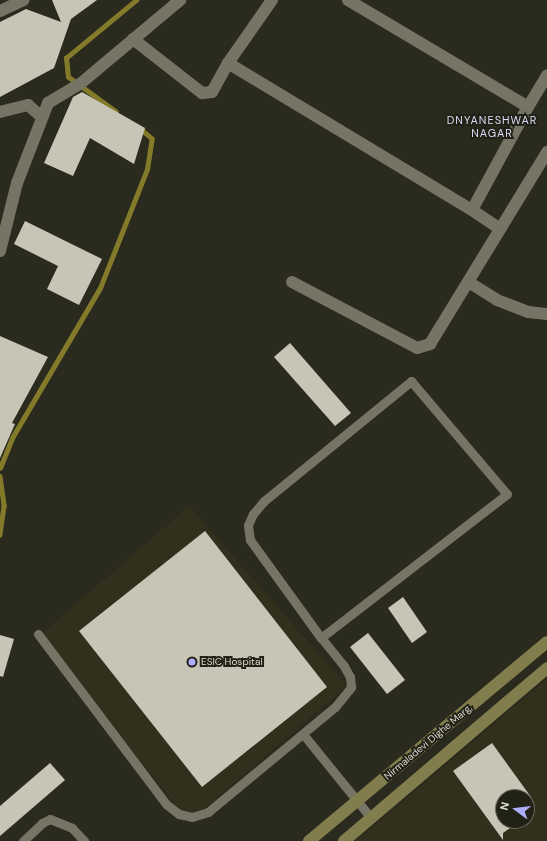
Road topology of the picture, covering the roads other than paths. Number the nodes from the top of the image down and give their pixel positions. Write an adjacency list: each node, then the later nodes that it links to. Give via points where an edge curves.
1 (24, 0): 5 (street)
2 (180, 0): 6 (street)
3 (272, 0): 7 (street)
4 (348, 0): 9 (street)
5 (0, 11)
6 (133, 39): 7 (street, via 202,93 212,92); 11 (street, via 76,86 48,102)
7 (228, 63): 13 (street)
8 (547, 75): 9 (street)
9 (528, 107): 13 (street)
10 (0, 112): 11 (street, via 28,105)
11 (42, 117): 15 (street, via 17,183)
12 (547, 152): 14 (street)
13 (472, 210): 14 (street)
14 (500, 229): 17 (street)
15 (0, 251)
16 (292, 282): 17 (street, via 417,348 430,344)
17 (470, 283): 18 (street, via 497,300 528,312)
18 (547, 314)
19 (38, 634): 23 (lane, via 166,804 179,814 192,817 208,812)
20 (321, 638): 20 (lane, via 250,540 248,525 264,501 411,382 507,494); 23 (lane, via 350,677 351,687 335,707)
21 (547, 642): 24 (main road, Nirmaladevi Dighe Marg,)
22 (547, 668): 25 (main road, Nirmaladevi Dighe Marg,)
23 (303, 734): 24 (lane)
24 (357, 802): 25 (lane); 28 (main road, Nirmaladevi Dighe Marg,)
25 (371, 818): 29 (main road, Nirmaladevi Dighe Marg,)
26 (23, 841): 27 (lane, via 50,819 72,828)
27 (84, 841)
28 (309, 841)
29 (344, 841)

